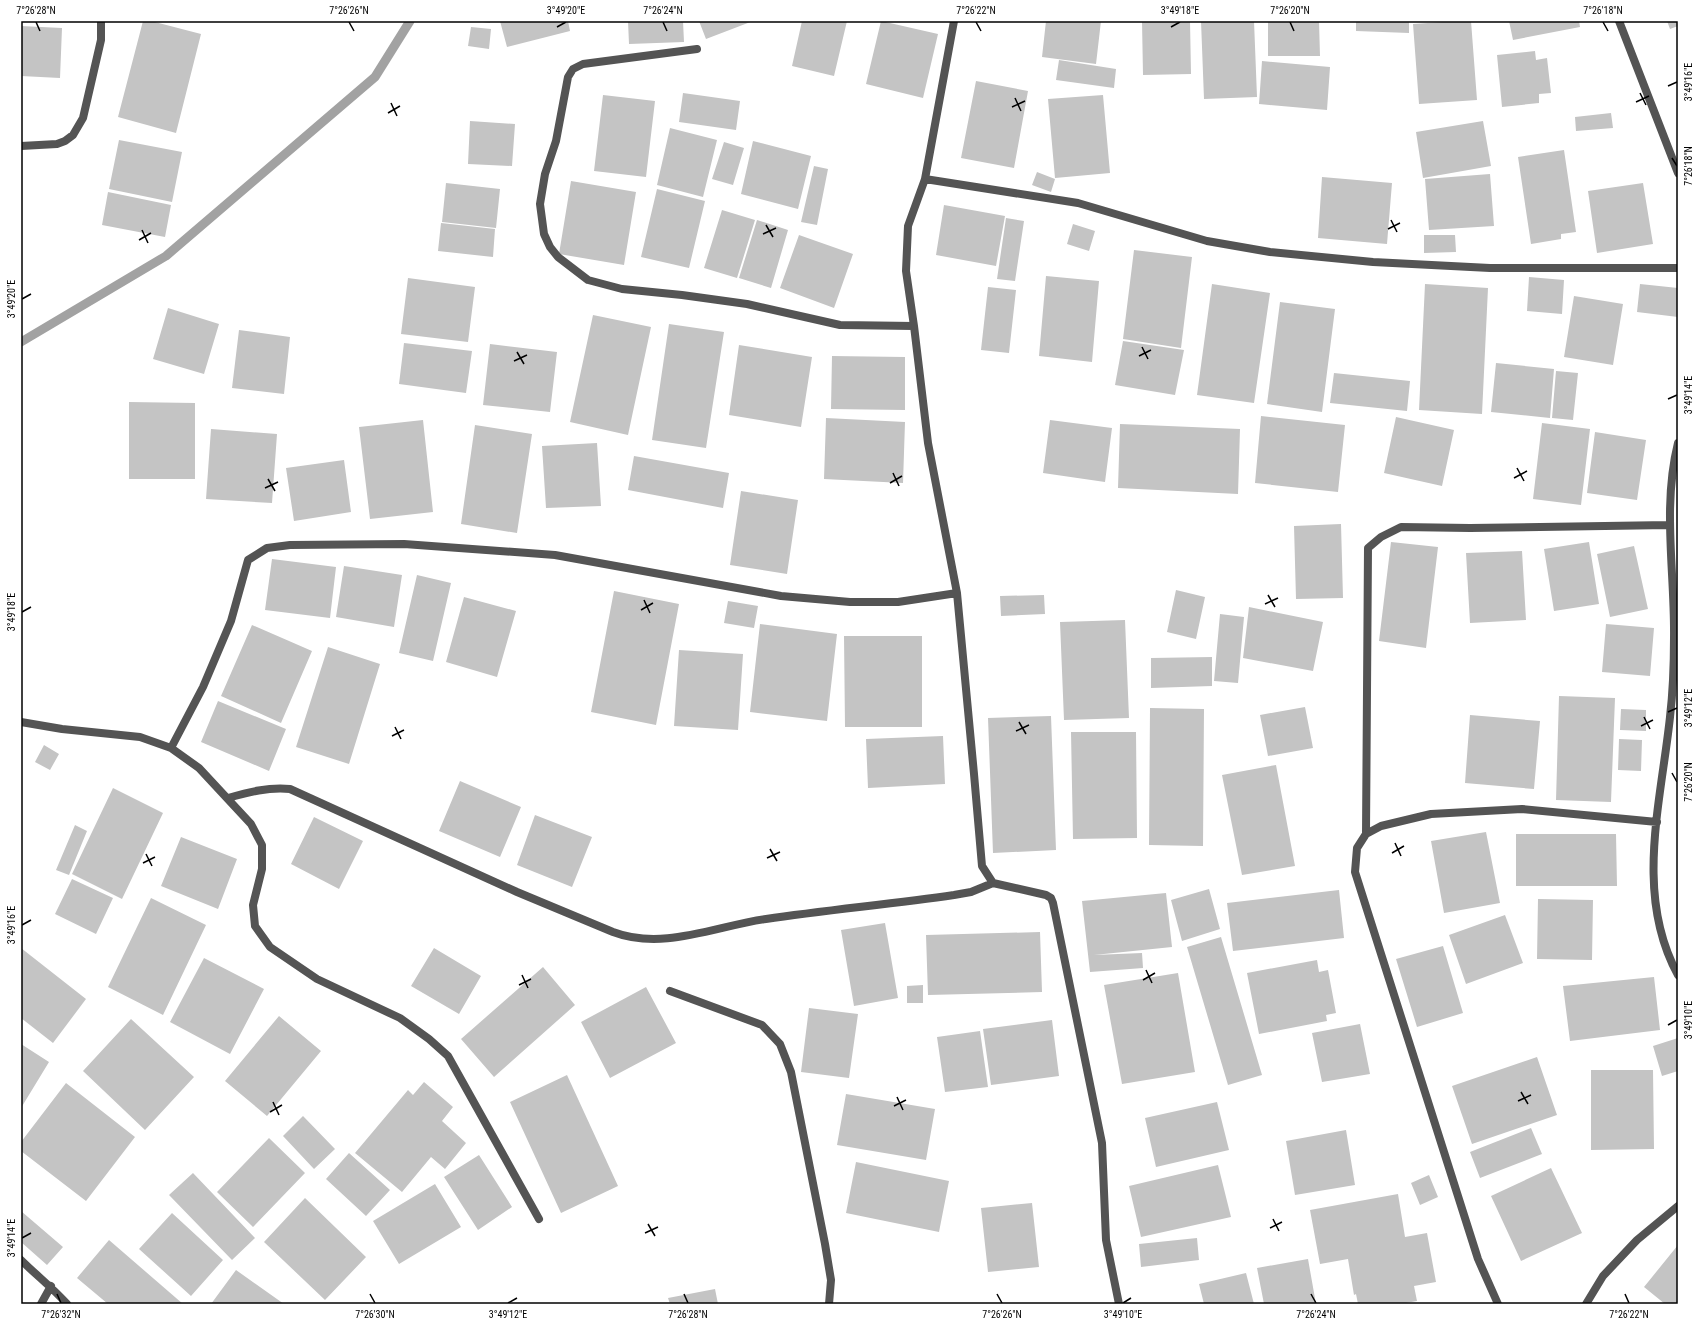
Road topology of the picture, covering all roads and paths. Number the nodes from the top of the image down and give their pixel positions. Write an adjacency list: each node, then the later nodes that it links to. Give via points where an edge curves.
1 (101, 21): 5 (street, via 101,40 83,118 73,135 56,144)
2 (954, 21): 7 (street)
3 (1619, 21): 6 (street)
4 (697, 50): 9 (street, via 583,64 573,69 568,77 556,141 540,204 544,234 558,257 588,280 622,290 747,304 840,325)
5 (21, 146)
6 (1678, 173)
7 (925, 179): 8 (street, via 1078,203 1207,241 1270,252 1373,262 1490,268); 9 (street, via 908,226 906,271)
8 (1678, 268)
9 (914, 326): 13 (street, via 928,443)
10 (1678, 443): 11 (street)
11 (1676, 460): 12 (street)
12 (1669, 525): 14 (street); 19 (street, via 1401,527 1381,537 1368,548)
13 (957, 593): 16 (street, via 898,602 850,602 782,596 556,555 404,544 290,545 267,548 248,560 231,621 203,687); 20 (street, via 982,866)
14 (1675, 693): 18 (street)
15 (21, 722): 16 (street, via 140,737)
16 (171, 748): 17 (street, via 199,768)
17 (228, 798): 20 (street, via 260,789 290,789 517,892 613,932 638,939 667,939 764,919 954,895); 24 (street, via 251,824 262,845 262,869 253,905 255,926 270,947 316,979 400,1018 448,1056)
18 (1657, 822): 19 (street, via 1522,810 1431,814 1381,826); 21 (street, via 1653,856 1656,916)
19 (1366, 834): 31 (street, via 1357,848 1356,872 1478,1259)
20 (992, 883): 30 (street, via 1046,895 1053,902 1102,1143 1106,1240)
21 (1678, 974)
22 (670, 991): 29 (street, via 762,1025 780,1044 791,1072 825,1244 831,1280)
23 (1678, 1206): 32 (street, via 1637,1240 1603,1276)
24 (539, 1219)
25 (21, 1260): 26 (street)
26 (51, 1286): 27 (street); 28 (street)
27 (41, 1304)
28 (67, 1304)
29 (829, 1304)
30 (1119, 1304)
31 (1498, 1304)
32 (1586, 1304)

